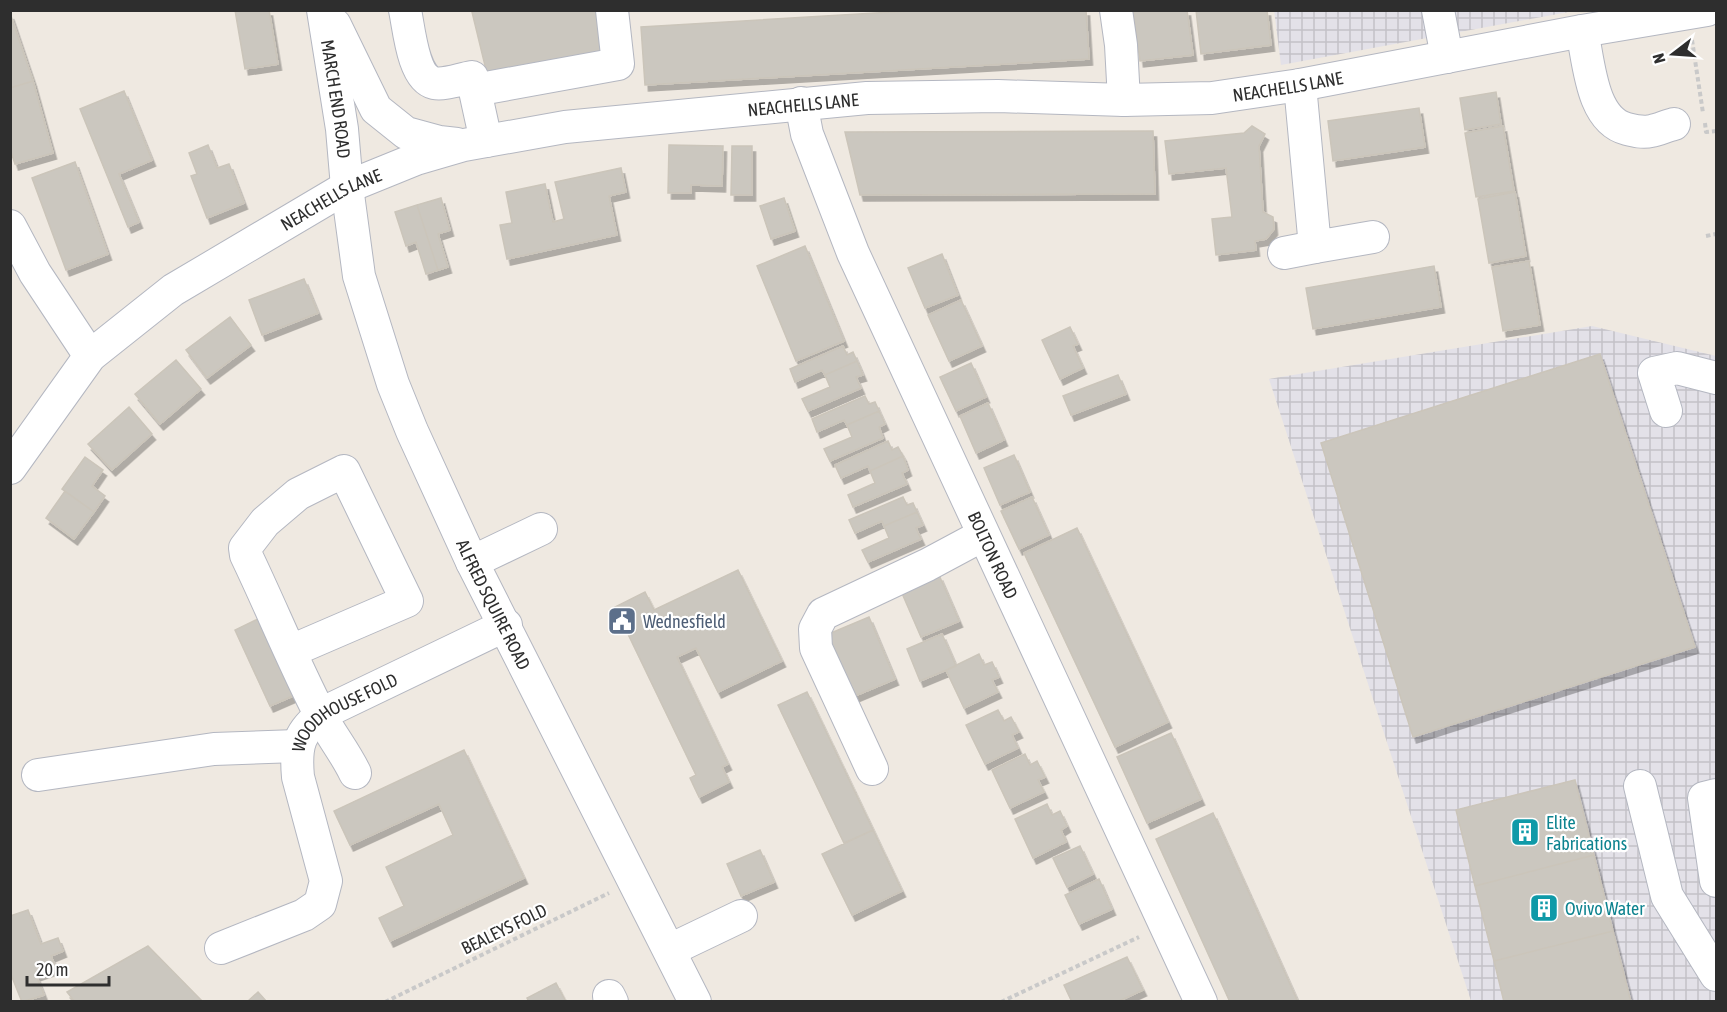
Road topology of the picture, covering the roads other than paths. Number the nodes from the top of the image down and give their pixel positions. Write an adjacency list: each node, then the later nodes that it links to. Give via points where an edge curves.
1 (325, 10): 14 (street, MARCH END ROAD, via 376,109 406,133 439,142); 15 (street, MARCH END ROAD)
2 (405, 10): 10 (street, via 418,69 424,78 440,84 472,77)
3 (612, 10): 10 (street, via 618,64)
4 (1116, 10): 11 (street)
5 (1438, 10): 8 (street)
6 (1698, 12): 7 (street, NEACHELLS LANE)
7 (1582, 31): 8 (street, NEACHELLS LANE); 13 (street, via 1595,94 1610,119 1622,127 1649,132)
8 (1447, 57): 9 (street, NEACHELLS LANE)
9 (1300, 85): 11 (street, NEACHELLS LANE, via 1212,98); 18 (street)
10 (475, 90): 14 (street)
11 (1124, 100): 12 (street, NEACHELLS LANE, via 998,96)
12 (801, 103): 14 (street, NEACHELLS LANE, via 565,127); 25 (street, BOLTON ROAD, via 807,134 853,253)
13 (1674, 124)
14 (475, 143): 15 (street, NEACHELLS LANE, via 416,159)
15 (347, 187): 20 (street, NEACHELLS LANE, via 173,290); 26 (street, ALFRED SQUIRE ROAD, via 359,276 393,384)
16 (10, 226): 20 (street, via 34,273)
17 (1373, 237): 18 (street)
18 (1315, 247): 19 (street)
19 (1284, 253)
20 (90, 356): 23 (street, NEACHELLS LANE)
21 (1716, 378): 22 (street, via 1677,368 1654,373)
22 (1666, 411)
23 (12, 463)
24 (541, 529): 26 (street)
25 (983, 535): 31 (street, via 823,614 815,629 816,648); 42 (street, BOLTON ROAD)
26 (472, 562): 27 (street, ALFRED SQUIRE ROAD)
27 (506, 625): 29 (street, WOODHOUSE FOLD); 39 (street, ALFRED SQUIRE ROAD)
28 (291, 651): 28 (street, via 245,548 265,522 298,494 344,471 407,601); 29 (street)
29 (320, 715): 30 (street, WOODHOUSE FOLD); 32 (street)
30 (297, 746): 33 (street, via 214,749); 38 (street, WOODHOUSE FOLD, via 298,777 326,881 320,904 304,915)
31 (872, 769)
32 (355, 773)
33 (38, 775)
34 (1640, 786): 40 (street, via 1667,896)
35 (1716, 795): 36 (street, via 1704,798)
36 (1716, 879)
37 (741, 916): 39 (street)
38 (221, 948)
39 (670, 951): 41 (street, ALFRED SQUIRE ROAD)
40 (1716, 975)
41 (695, 1002)
42 (1201, 1002)

